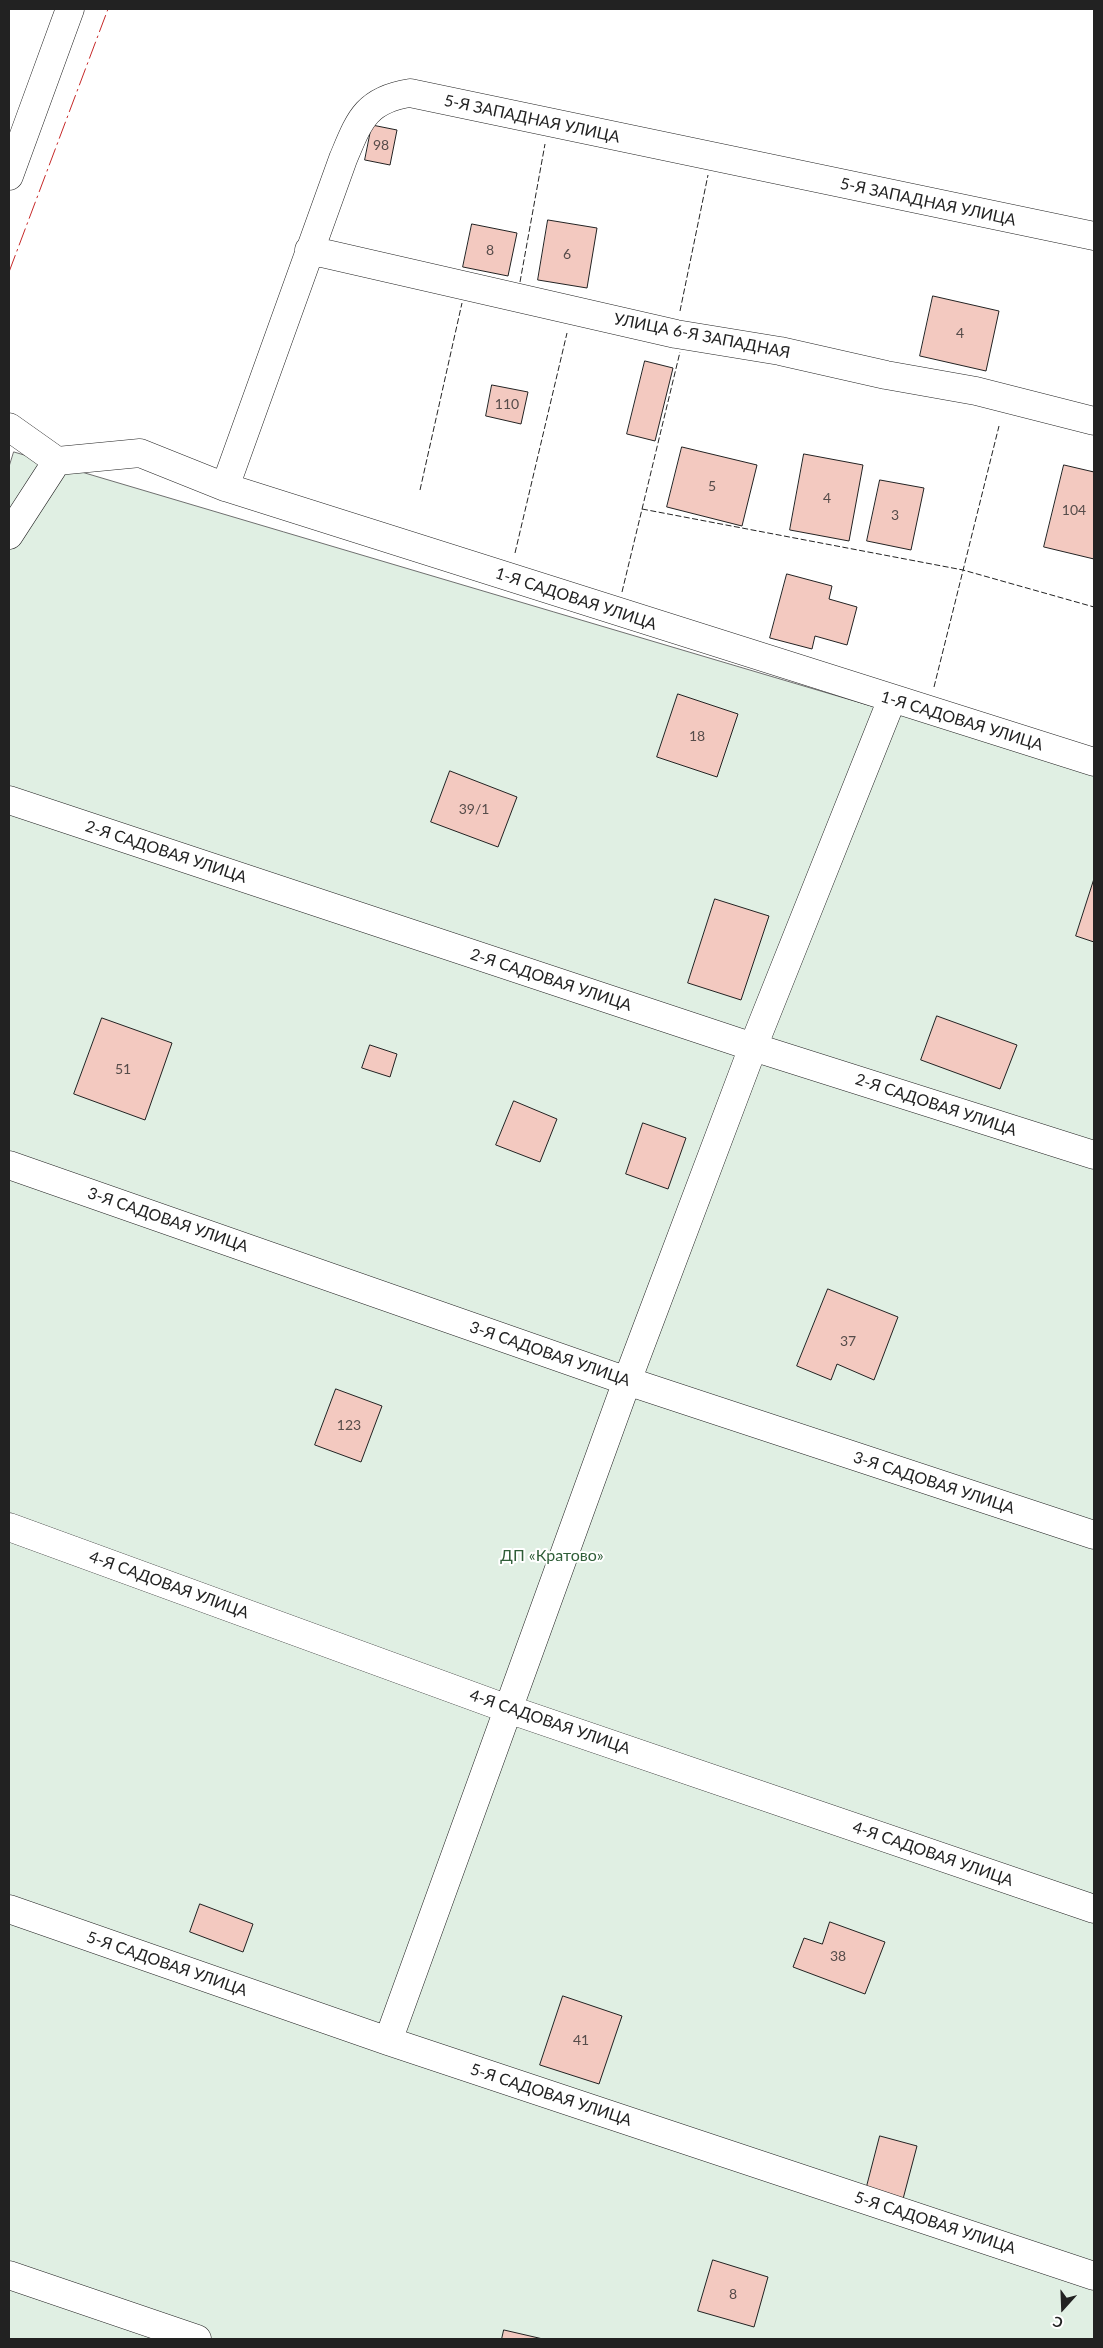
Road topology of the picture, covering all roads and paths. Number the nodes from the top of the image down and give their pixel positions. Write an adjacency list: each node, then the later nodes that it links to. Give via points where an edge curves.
1 (70, 9): 2 (street)
2 (9, 176)
3 (1094, 236): 4 (street, 5-Я ЗАПАДНАЯ УЛИЦА, via 410,93 391,96 373,105 355,129)
4 (309, 250): 5 (street, УЛИЦА 6-Я ЗАПАДНАЯ, via 676,334 780,351 976,391); 8 (street, 5-Я ЗАПАДНАЯ УЛИЦА)
5 (1094, 421)
6 (9, 427): 7 (street)
7 (57, 461): 8 (street, 1-Я САДОВАЯ УЛИЦА, via 140,453); 9 (street)
8 (225, 487): 10 (street, 1-Я САДОВАЯ УЛИЦА)
9 (9, 535)
10 (892, 699): 11 (street, 1-Я САДОВАЯ УЛИЦА); 13 (street)
11 (1094, 762)
12 (9, 800): 13 (street, 2-Я САДОВАЯ УЛИЦА)
13 (754, 1047): 14 (street, 2-Я САДОВАЯ УЛИЦА); 16 (street)
14 (1094, 1155)
15 (9, 1165): 16 (street, 3-Я САДОВАЯ УЛИЦА)
16 (627, 1381): 18 (street, 3-Я САДОВАЯ УЛИЦА); 19 (street)
17 (9, 1527): 19 (street, 4-Я САДОВАЯ УЛИЦА)
18 (1094, 1536)
19 (508, 1709): 20 (street, 4-Я САДОВАЯ УЛИЦА); 22 (street)
20 (1094, 1909)
21 (9, 1910): 22 (street, 5-Я САДОВАЯ УЛИЦА)
22 (388, 2041): 24 (street, 5-Я САДОВАЯ УЛИЦА)
23 (9, 2275): 25 (street)
24 (1094, 2276)
25 (197, 2339)

